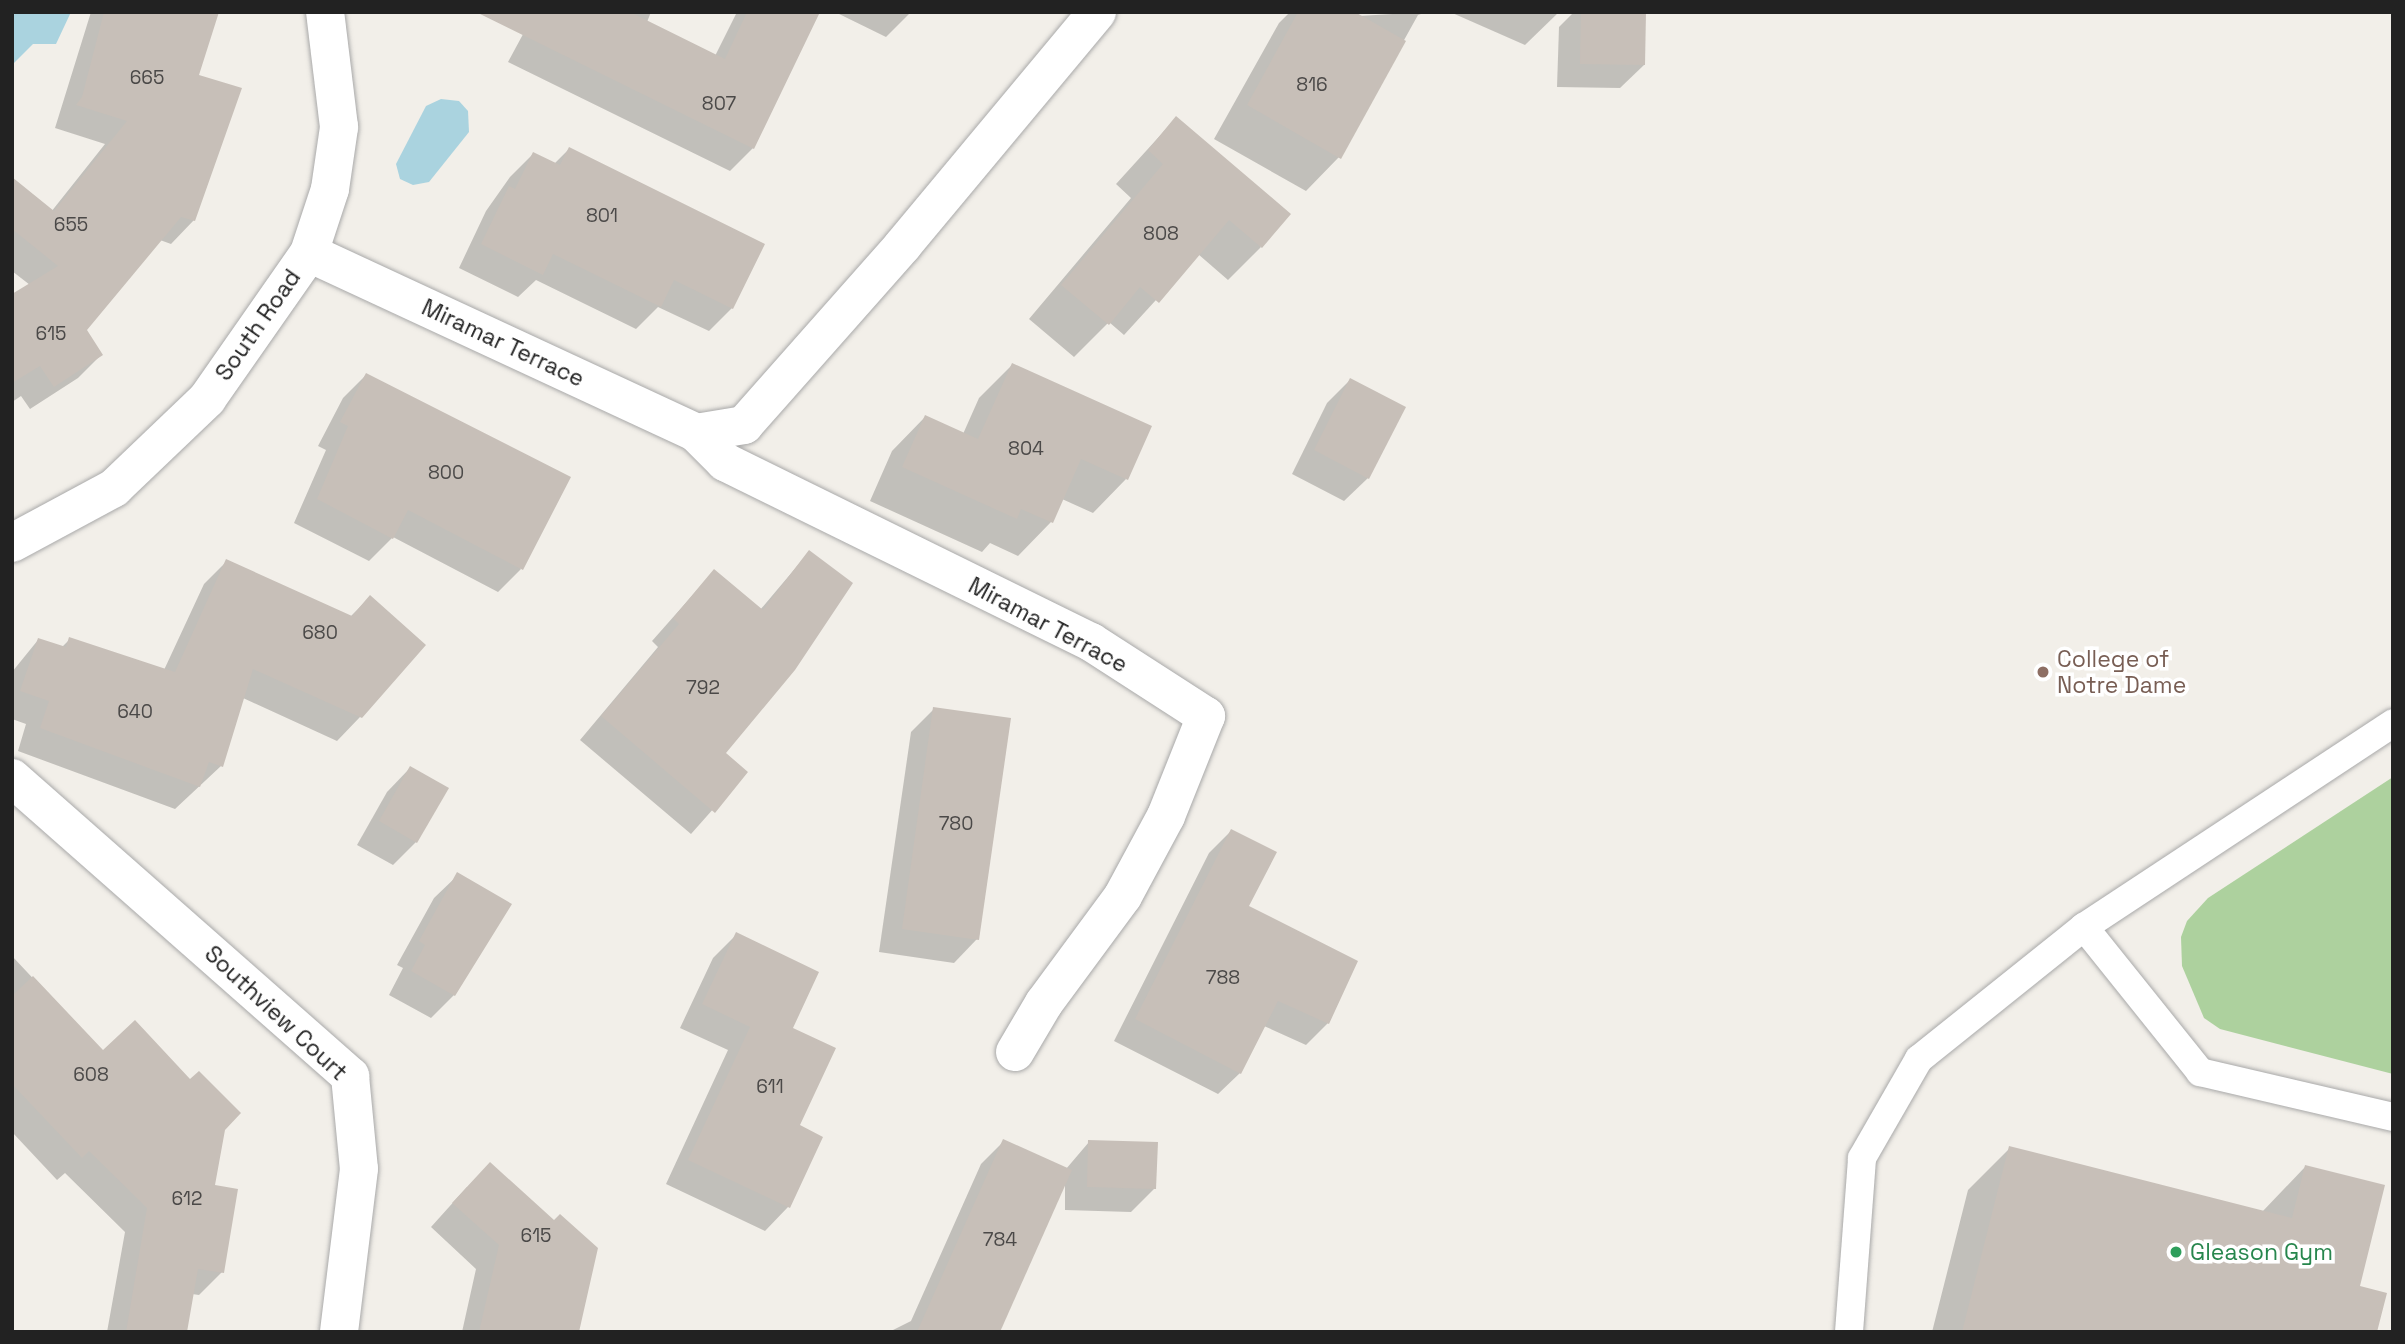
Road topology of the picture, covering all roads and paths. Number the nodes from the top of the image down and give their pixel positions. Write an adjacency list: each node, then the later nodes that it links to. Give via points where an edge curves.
1 (325, 12): 3 (street, South Road, via 339,127 330,189)
2 (1097, 12): 4 (street, via 903,245 744,425)
3 (309, 253): 4 (street, Miramar Terrace); 5 (street, South Road, via 207,399 114,488)
4 (696, 433): 9 (street, Miramar Terrace, via 725,462 1091,642 1206,716 1166,816 1123,896 1044,1003)
5 (12, 544)
6 (2393, 723): 8 (lane)
7 (12, 778): 11 (street, Southview Court, via 350,1076 359,1169)
8 (2084, 927): 10 (lane, via 2200,1072); 12 (lane, via 1919,1059 1862,1158)
9 (1016, 1052)
10 (2393, 1117)
11 (339, 1332)
12 (1850, 1332)

